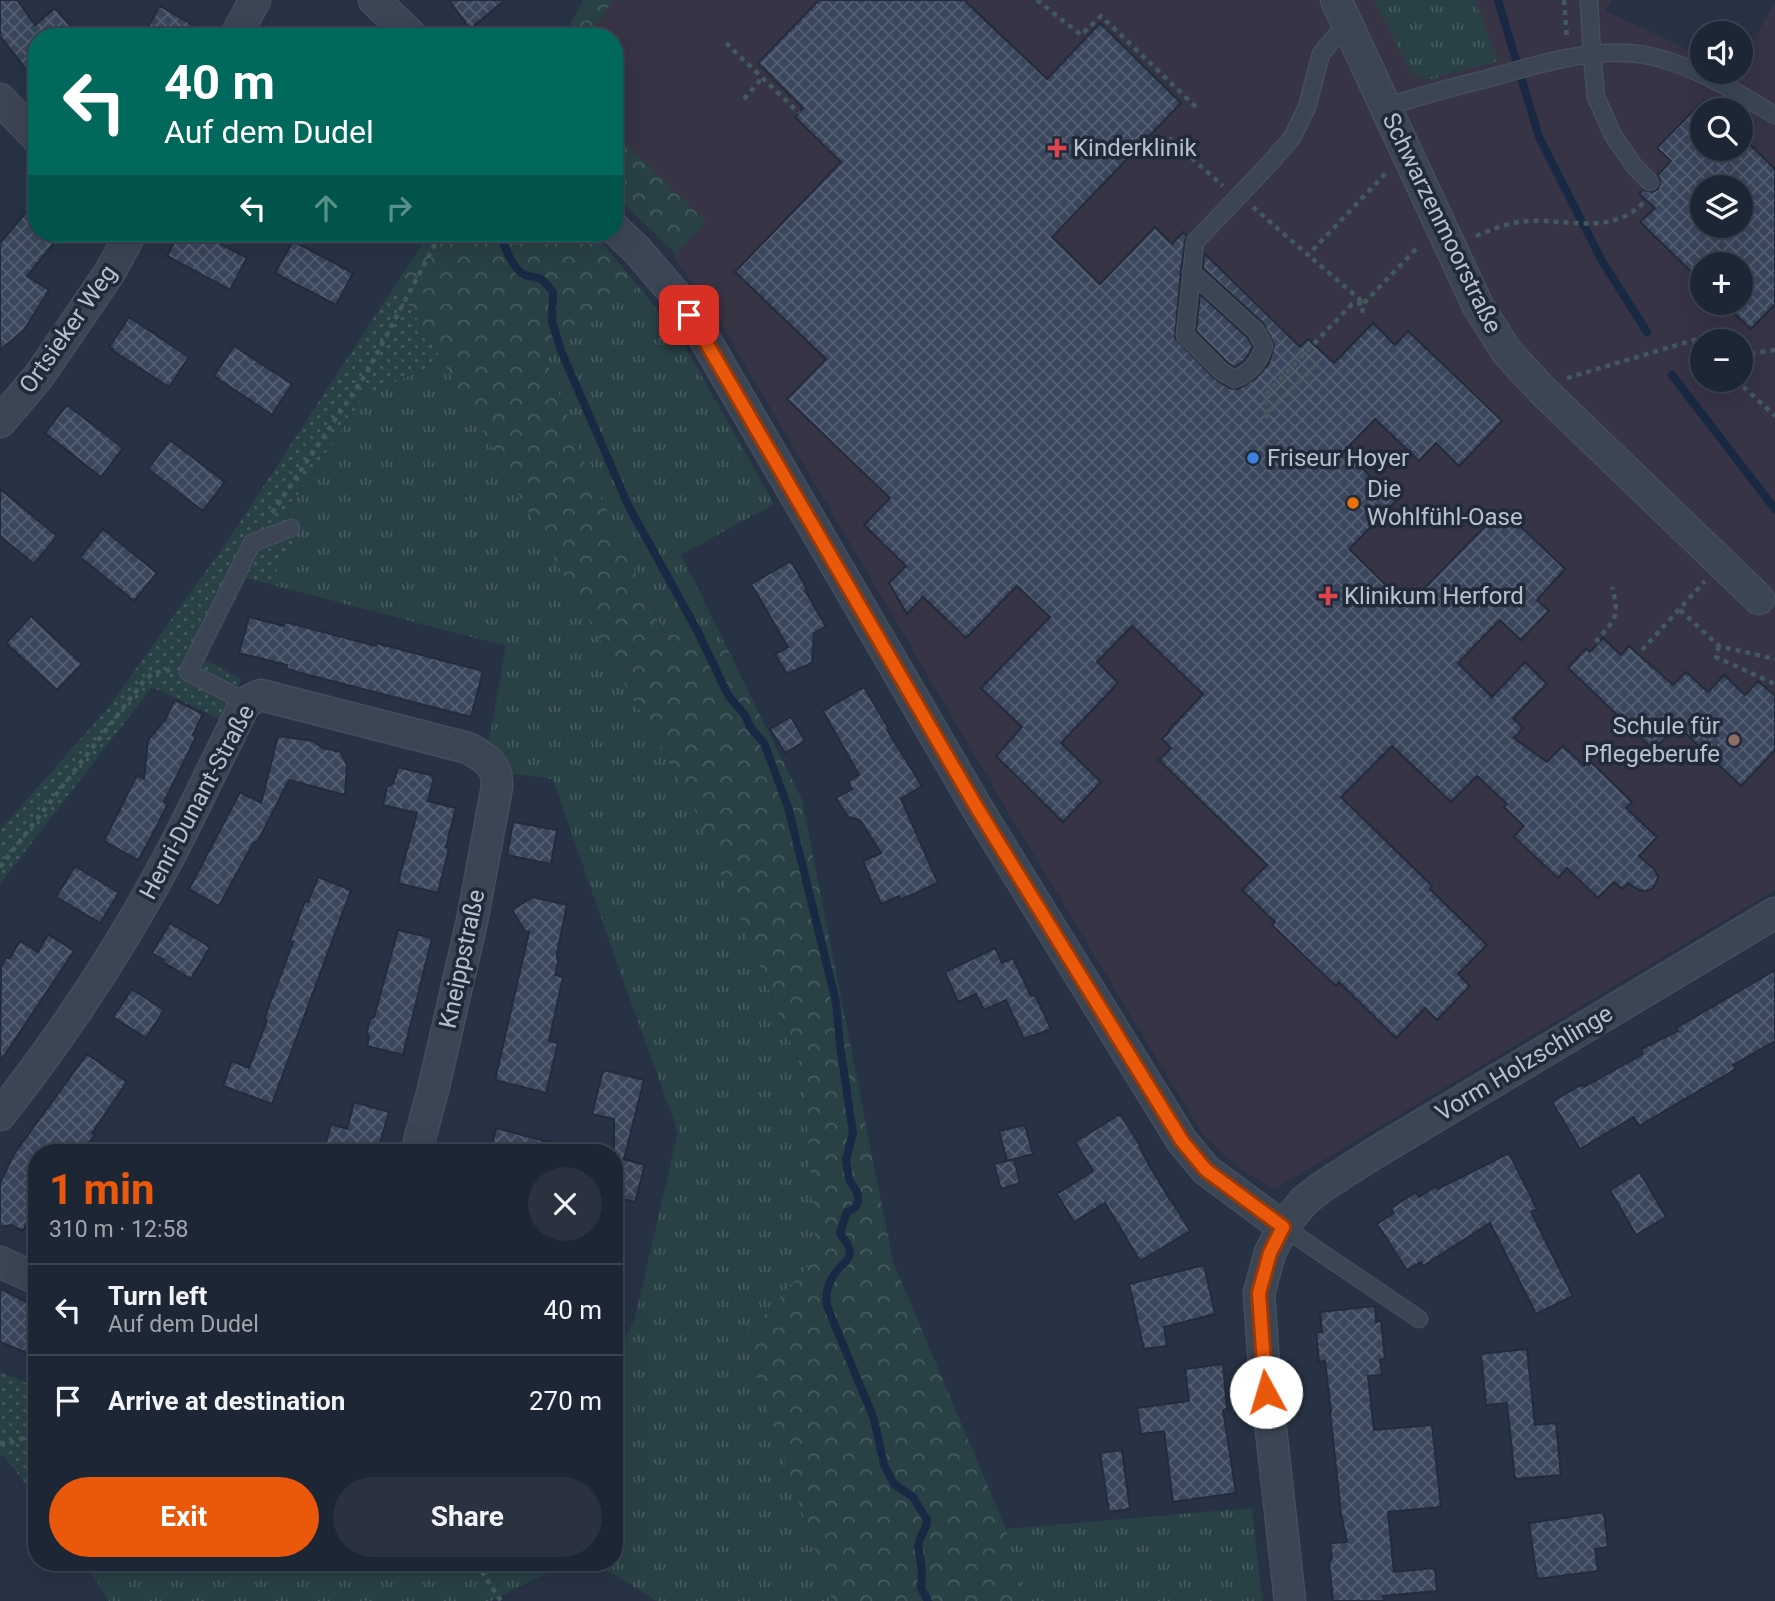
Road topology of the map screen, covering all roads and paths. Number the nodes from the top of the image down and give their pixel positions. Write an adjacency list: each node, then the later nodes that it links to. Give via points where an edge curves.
1 (255, 0): 7 (street)
2 (374, 0): 8 (street)
3 (1037, 0): 15 (path, via 1081,35 1101,16)
4 (1564, 0): 9 (path)
5 (1589, 0): 11 (lane)
6 (1341, 11): 16 (street, Schwarzenmoorstraße); 32 (lane, bridge, via 1292,138 1195,242)
7 (240, 28)
8 (404, 28)
9 (1567, 40)
10 (726, 43): 12 (path)
11 (1592, 55): 16 (lane, via 1566,57); 18 (lane, via 1646,55 1680,65); 22 (lane, via 1596,97 1613,135)
12 (762, 78): 14 (path); 17 (path)
13 (0, 99): 19 (street)
14 (744, 99)
15 (1196, 107)
16 (1385, 108): 21 (street, Schwarzenmoorstraße)
17 (799, 113)
18 (1775, 115)
19 (28, 129)
20 (1169, 138): 23 (path)
21 (1406, 152): 26 (street, Schwarzenmoorstraße); 31 (path)
22 (1650, 182)
23 (1232, 192)
24 (1646, 199): 27 (path, via 1629,213 1602,224 1527,221)
25 (1252, 206): 31 (path)
26 (1439, 225): 33 (path); 39 (street, Schwarzenmoorstraße, via 1478,306 1507,352)
27 (1477, 235)
28 (623, 237): 61 (street, via 674,293 703,337 977,808 1182,1141 1206,1170)
29 (126, 242): 42 (street, Ortsieker Weg, via 39,376)
30 (436, 242): 44 (path, via 366,374)
31 (1308, 255): 33 (path)
32 (1191, 272): 32 (lane, via 1256,331 1264,346 1245,375 1234,379 1185,335)
33 (1364, 303): 34 (path); 38 (path, via 1352,304 1265,395 1267,416)
34 (1362, 313)
35 (1690, 341): 39 (path)
36 (1775, 350): 37 (path)
37 (1753, 353)
38 (1315, 365)
39 (1541, 389): 45 (street, Schwarzenmoorstraße)
40 (1750, 392): 41 (path)
41 (1774, 412)
42 (0, 422)
43 (291, 528): 44 (lane)
44 (253, 543): 53 (lane)
45 (1721, 562): 47 (street, Schwarzenmoorstraße); 48 (path)
46 (1612, 587): 49 (path, via 1617,607 1613,623)
47 (1759, 599)
48 (1680, 610): 50 (path); 51 (path)
49 (1599, 642)
50 (1718, 646): 52 (path); 54 (path, via 1716,657)
51 (1642, 650)
52 (1775, 659)
53 (188, 672): 55 (lane); 57 (path, via 153,673 144,681)
54 (1775, 684)
55 (246, 702): 56 (street, Henri-Dunant-Straße, via 261,695 468,748); 59 (street, Henri-Dunant-Straße, via 123,937)
56 (492, 765): 60 (street, Kneippstraße, via 497,787 472,922)
57 (0, 867)
58 (1775, 913): 61 (street, Vorm Holzschlinge, via 1373,1154 1304,1201)
59 (0, 1115)
60 (418, 1144)
61 (1283, 1227): 64 (lane); 69 (street, Vorm Holzschlinge, via 1259,1293)
62 (0, 1262): 63 (street)
63 (28, 1275)
64 (1419, 1319)
65 (28, 1436): 66 (path)
66 (0, 1443)
67 (481, 1571): 68 (path)
68 (501, 1601)
69 (1290, 1601)

